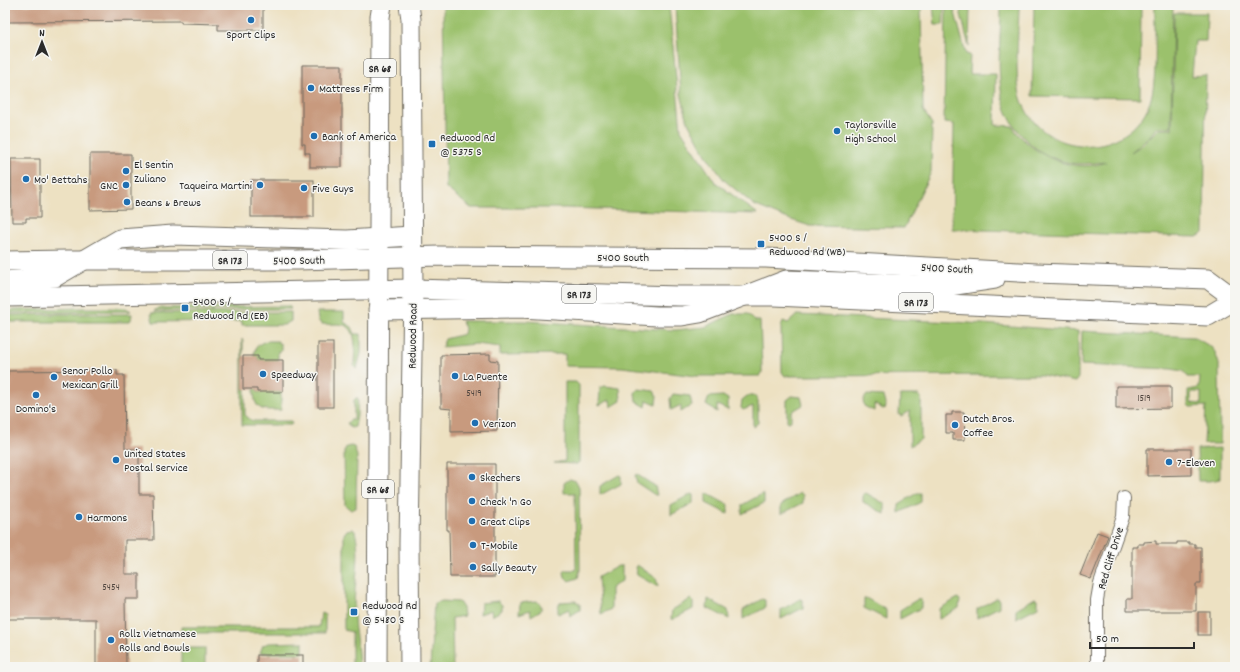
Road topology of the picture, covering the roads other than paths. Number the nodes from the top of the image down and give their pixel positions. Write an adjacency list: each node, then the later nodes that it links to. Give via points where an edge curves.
1 (382, 5): 4 (main road, SR 68)
2 (409, 5): 3 (main road, Redwood Road / SR 68)
3 (412, 236): 4 (main road); 5 (main road, Redwood Road / SR 68)
4 (378, 238): 6 (main road, SR 68); 7 (main road, via 347,240 173,235 120,239)
5 (412, 257): 6 (main road, 5400 South / SR 173); 9 (main road, 5400 South / SR 173, via 766,258); 11 (main road, Redwood Road / SR 68)
6 (378, 258): 7 (main road, 5400 South / SR 173); 12 (main road, SR 68)
7 (83, 261): 8 (main road, 5400 South / SR 173); 10 (main road, via 54,277)
8 (5, 262)
9 (1036, 273): 13 (main road, via 950,286 786,280); 15 (main road, 5400 South / SR 173, via 1208,280)
10 (5, 281)
11 (413, 288): 12 (main road, 5400 South / SR 173); 13 (main road, 5400 South / SR 173, via 679,296); 16 (main road, Redwood Road / SR 68)
12 (378, 289): 14 (main road, 5400 South / SR 173); 17 (main road, SR 68)
13 (744, 295): 15 (main road, 5400 South / SR 173, via 1208,316); 16 (main road, via 700,313 682,316 521,308)
14 (5, 297)
15 (1235, 299)
16 (412, 309): 17 (main road); 20 (main road, Redwood Road / SR 68)
17 (378, 310): 19 (main road, SR 68)
18 (1124, 498): 21 (street, Red Cliff Drive, via 1123,517 1100,582 1097,600)
19 (377, 667)
20 (410, 667)
21 (1097, 667)

